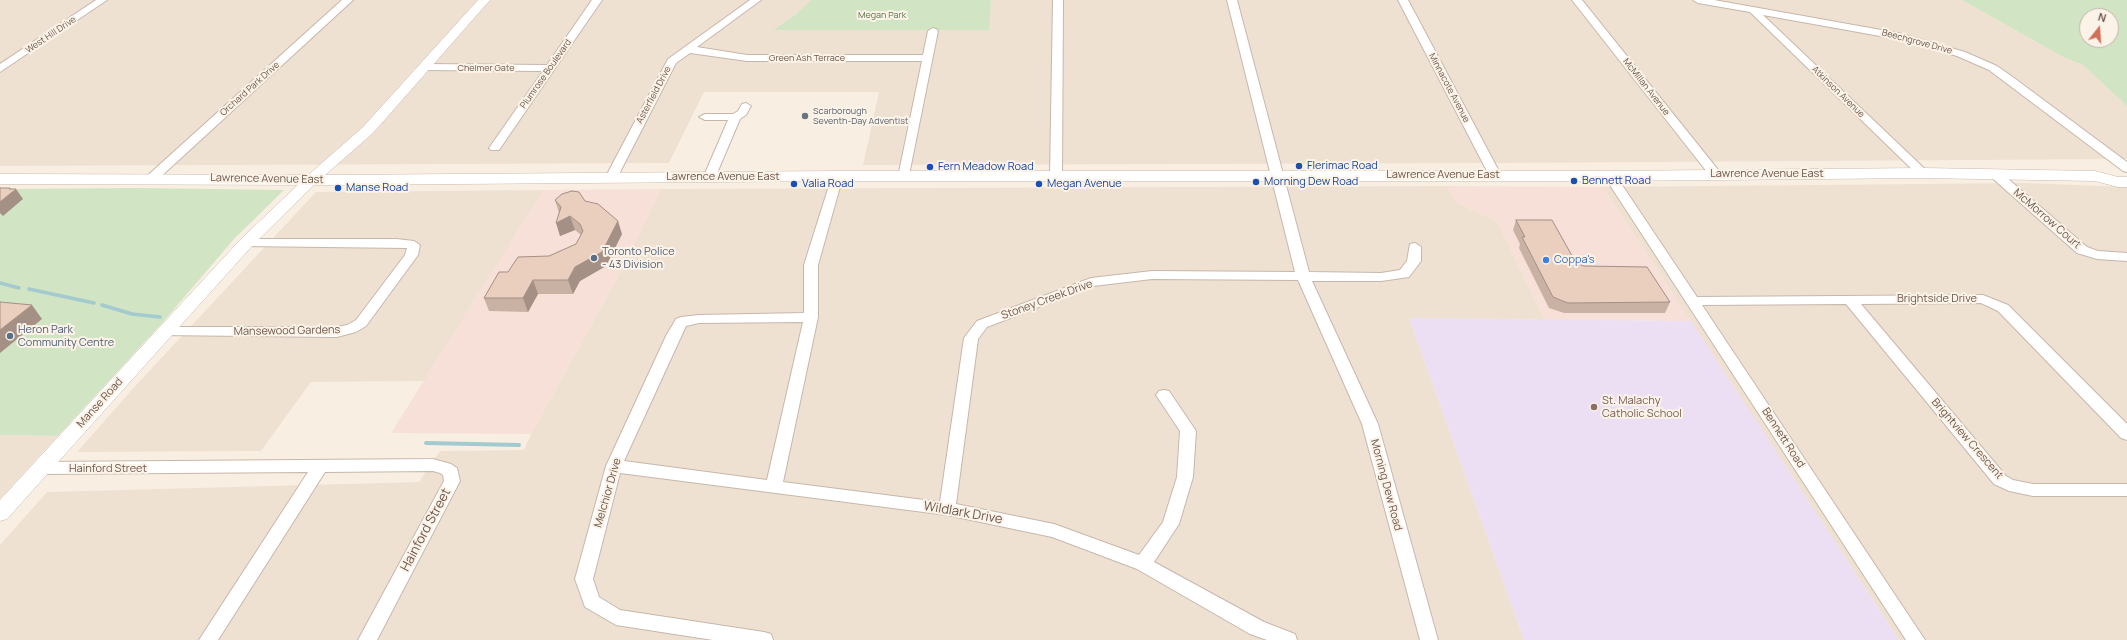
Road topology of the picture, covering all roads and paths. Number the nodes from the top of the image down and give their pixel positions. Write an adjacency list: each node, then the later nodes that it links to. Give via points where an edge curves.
1 (102, 0): 17 (street, West Hill Drive)
2 (348, 0): 33 (street, Orchard Park Drive)
3 (484, 0): 15 (street, Manse Road)
4 (597, 0): 16 (street, Plumrose Boulevard)
5 (756, 0): 13 (street, Asterfield Drive)
6 (1058, 0): 28 (street)
7 (1232, 0): 29 (street)
8 (1403, 0): 26 (street, Minnacote Avenue)
9 (1577, 0): 24 (street, McMillan Avenue)
10 (1698, 0): 11 (street, Beechgrove Drive)
11 (1754, 11): 22 (street, Beechgrove Drive, via 1898,36 1961,54 1993,68); 23 (street, Atkinson Avenue)
12 (933, 32): 14 (street)
13 (686, 49): 14 (street, Green Ash Terrace, via 747,58); 34 (street, Asterfield Drive, via 672,61)
14 (927, 58): 32 (street)
15 (423, 68): 16 (street, Chelmer Gate); 37 (street, Manse Road, via 368,130)
16 (550, 68): 21 (street, Plumrose Boulevard)
17 (0, 69)
18 (746, 106): 20 (street, via 742,113)
19 (705, 117): 20 (street)
20 (735, 117): 35 (street)
21 (495, 148)
22 (2127, 168): 31 (main road, Lawrence Avenue East, via 2098,169)
23 (1923, 173): 24 (main road, Lawrence Avenue East); 25 (main road, Lawrence Avenue East)
24 (1715, 174): 30 (main road, Lawrence Avenue East)
25 (1995, 174): 31 (main road, Lawrence Avenue East); 41 (street, McMorrow Court, via 2082,250 2097,255)
26 (1495, 175): 29 (main road, Lawrence Avenue East); 30 (main road, Lawrence Avenue East)
27 (837, 176): 32 (main road, Lawrence Avenue East); 35 (main road, Lawrence Avenue East); 45 (street, via 811,265)
28 (1056, 176): 29 (main road, Lawrence Avenue East); 32 (main road, Lawrence Avenue East)
29 (1276, 176): 42 (street, Morning Dew Road)
30 (1610, 176): 44 (street, Bennett Road)
31 (2095, 176): 38 (main road, Lawrence Avenue East)
32 (904, 177)
33 (151, 178): 36 (main road, Lawrence Avenue East); 37 (main road, Lawrence Avenue East)
34 (611, 178): 35 (main road, Lawrence Avenue East); 37 (main road, Lawrence Avenue East)
35 (709, 178)
36 (0, 179)
37 (311, 180): 39 (street, Manse Road)
38 (2127, 182)
39 (246, 243): 46 (street, Manse Road); 46 (street, Mansewood Gardens, via 414,245 411,255 361,323 351,329 337,332)
40 (1415, 247): 42 (street, Stoney Creek Drive, via 1414,261 1404,274 1381,278)
41 (2127, 257)
42 (1303, 276): 54 (street, Stoney Creek Drive, via 1152,275 1091,282 982,324 971,338); 61 (street, Morning Dew Road, via 1370,424)
43 (1850, 300): 44 (street, Brightside Drive); 48 (street, Brightside Drive, via 1973,298 1995,303 2003,308); 53 (street, Brightview Crescent, via 2000,480 2009,485 2033,490)
44 (1692, 301): 62 (street, Bennett Road)
45 (810, 317): 50 (street, Melchior Drive, via 699,319 681,322); 52 (street)
46 (164, 332): 51 (street, Manse Road)
47 (1164, 395): 56 (street, via 1188,431 1186,477 1172,524)
48 (2127, 434)
49 (320, 466): 51 (street, Hainford Street); 57 (street); 58 (street, Hainford Street, via 433,465 445,468 453,476 441,503)
50 (614, 466): 52 (street, Wildlark Drive); 59 (street, Melchior Drive, via 584,579 591,602 616,617)
51 (40, 468): 55 (street, Manse Road)
52 (774, 485): 54 (street, Wildlark Drive)
53 (2127, 490)
54 (947, 509): 56 (street, Wildlark Drive, via 1054,531)
55 (0, 513)
56 (1143, 564): 60 (street, Wildlark Drive, via 1257,628)
57 (208, 640)
58 (366, 640)
59 (764, 640)
60 (1288, 640)
61 (1429, 640)
62 (1916, 640)

